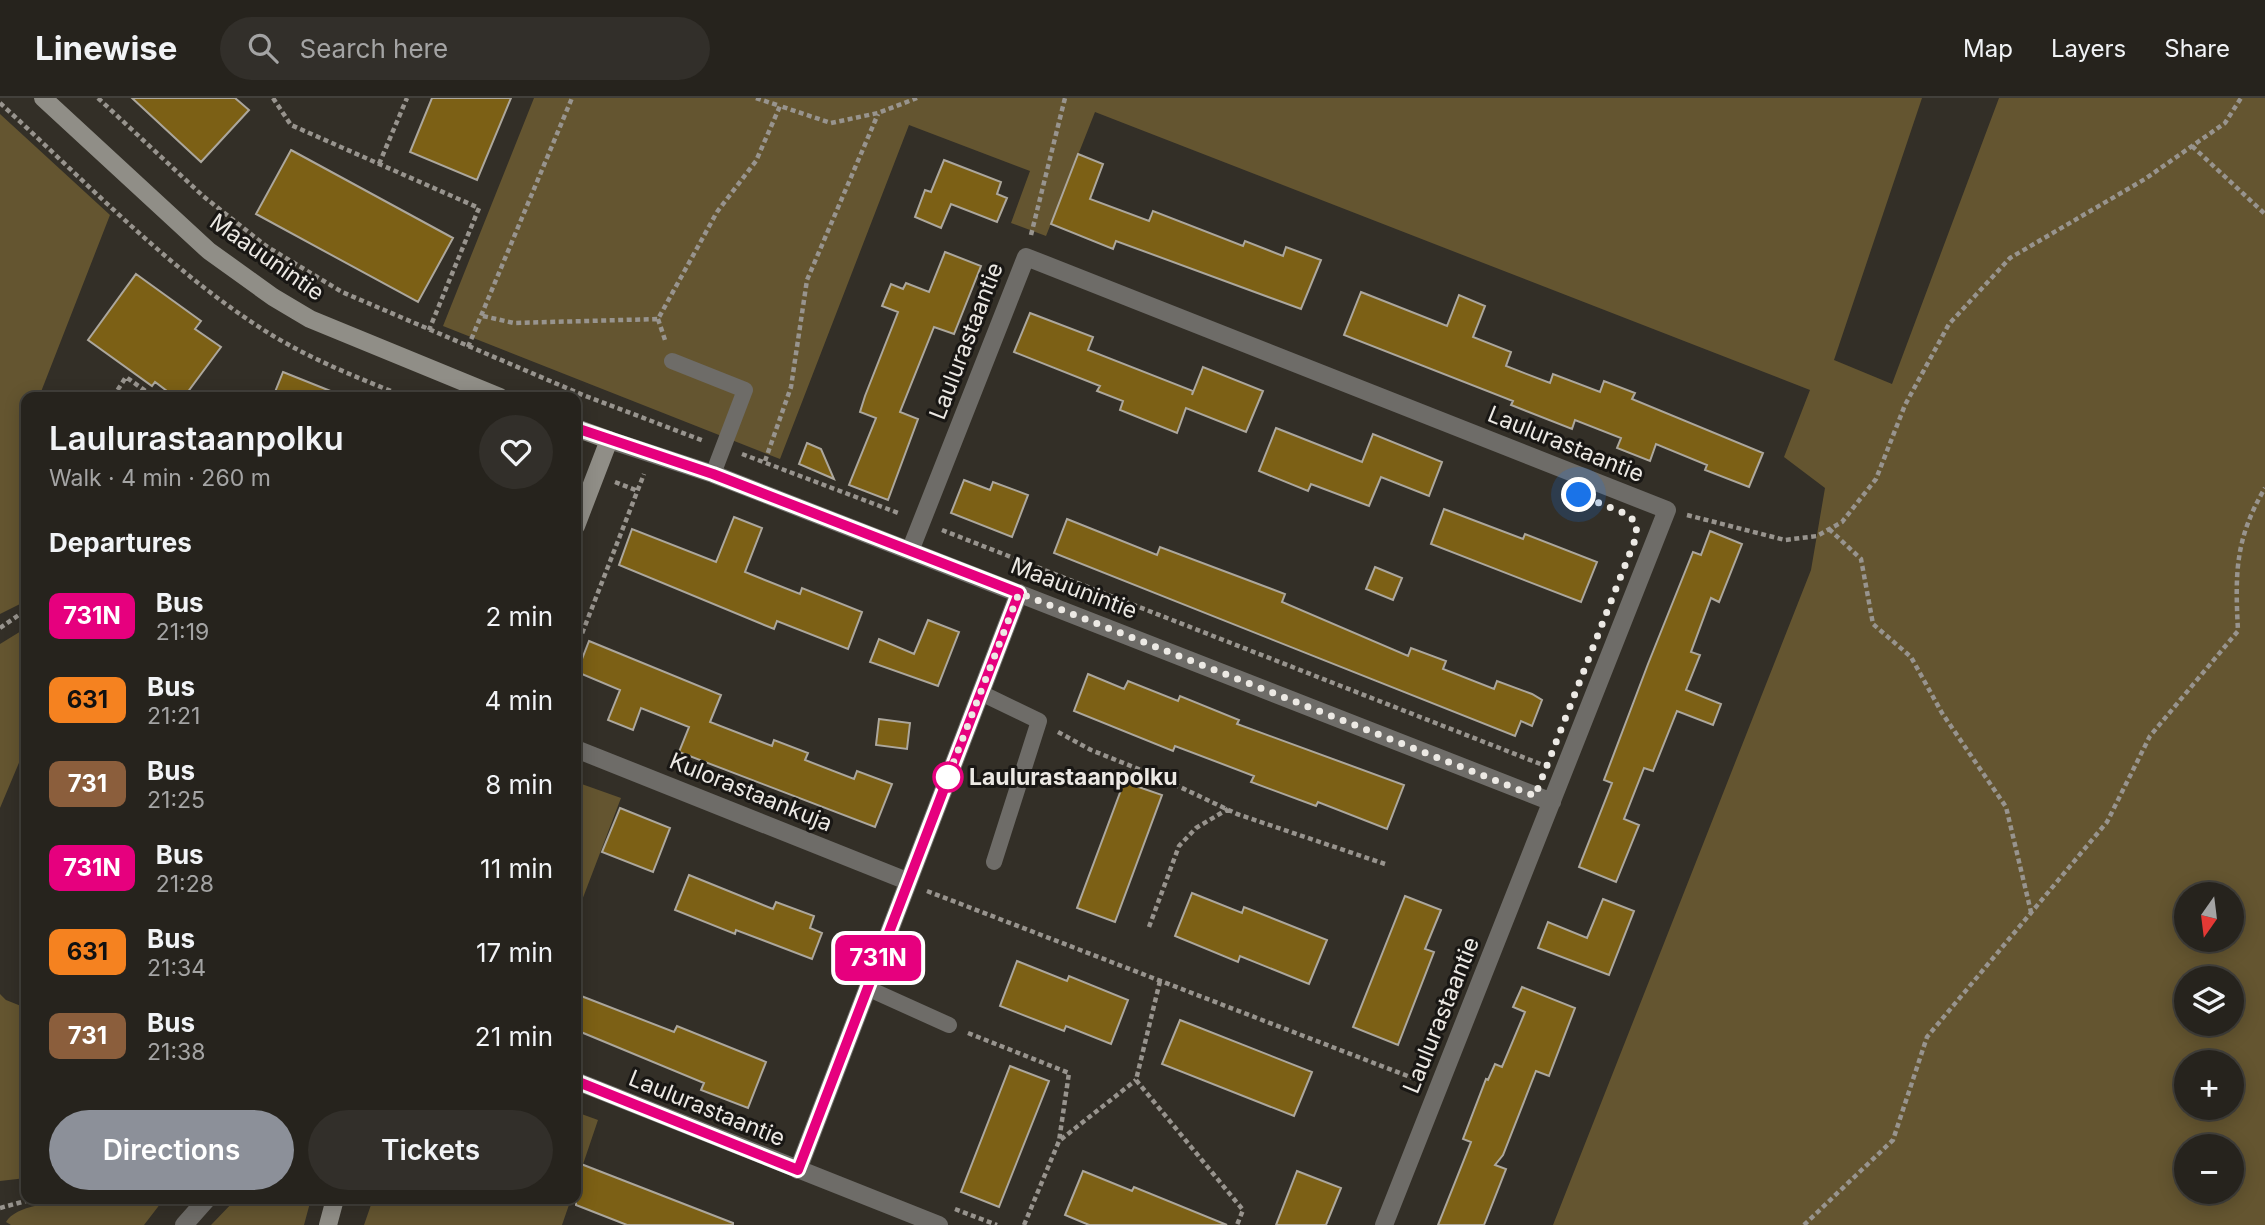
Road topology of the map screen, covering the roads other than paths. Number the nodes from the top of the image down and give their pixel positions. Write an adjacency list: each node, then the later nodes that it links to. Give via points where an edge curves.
1 (43, 98): 3 (street, Maauunintie, via 209,251 273,297 310,319)
2 (672, 361): 6 (lane, via 745,390)
3 (488, 392)
4 (581, 430): 5 (street, Maauunintie)
5 (609, 440): 6 (street, Maauunintie); 7 (street)
6 (713, 474): 8 (street, Maauunintie)
7 (581, 513)
8 (910, 551): 9 (street, Maauunintie); 12 (street, Laulurastaantie, via 1026,257 1667,510)
9 (1019, 593): 10 (street); 12 (street, Maauunintie)
10 (981, 693): 13 (lane, via 1039,721); 14 (street)
11 (581, 751): 14 (street, Kulorastaankuja)
12 (1544, 799): 24 (street, Laulurastaantie)
13 (994, 862)
14 (907, 881): 15 (street)
15 (867, 988): 16 (lane); 18 (street)
16 (949, 1026)
17 (581, 1083): 18 (street, Laulurastaantie)
18 (798, 1170): 23 (street, Laulurastaantie)
19 (203, 1204): 21 (street)
20 (334, 1204): 22 (street)
21 (184, 1225)
22 (328, 1225)
23 (939, 1225)
24 (1384, 1225)

